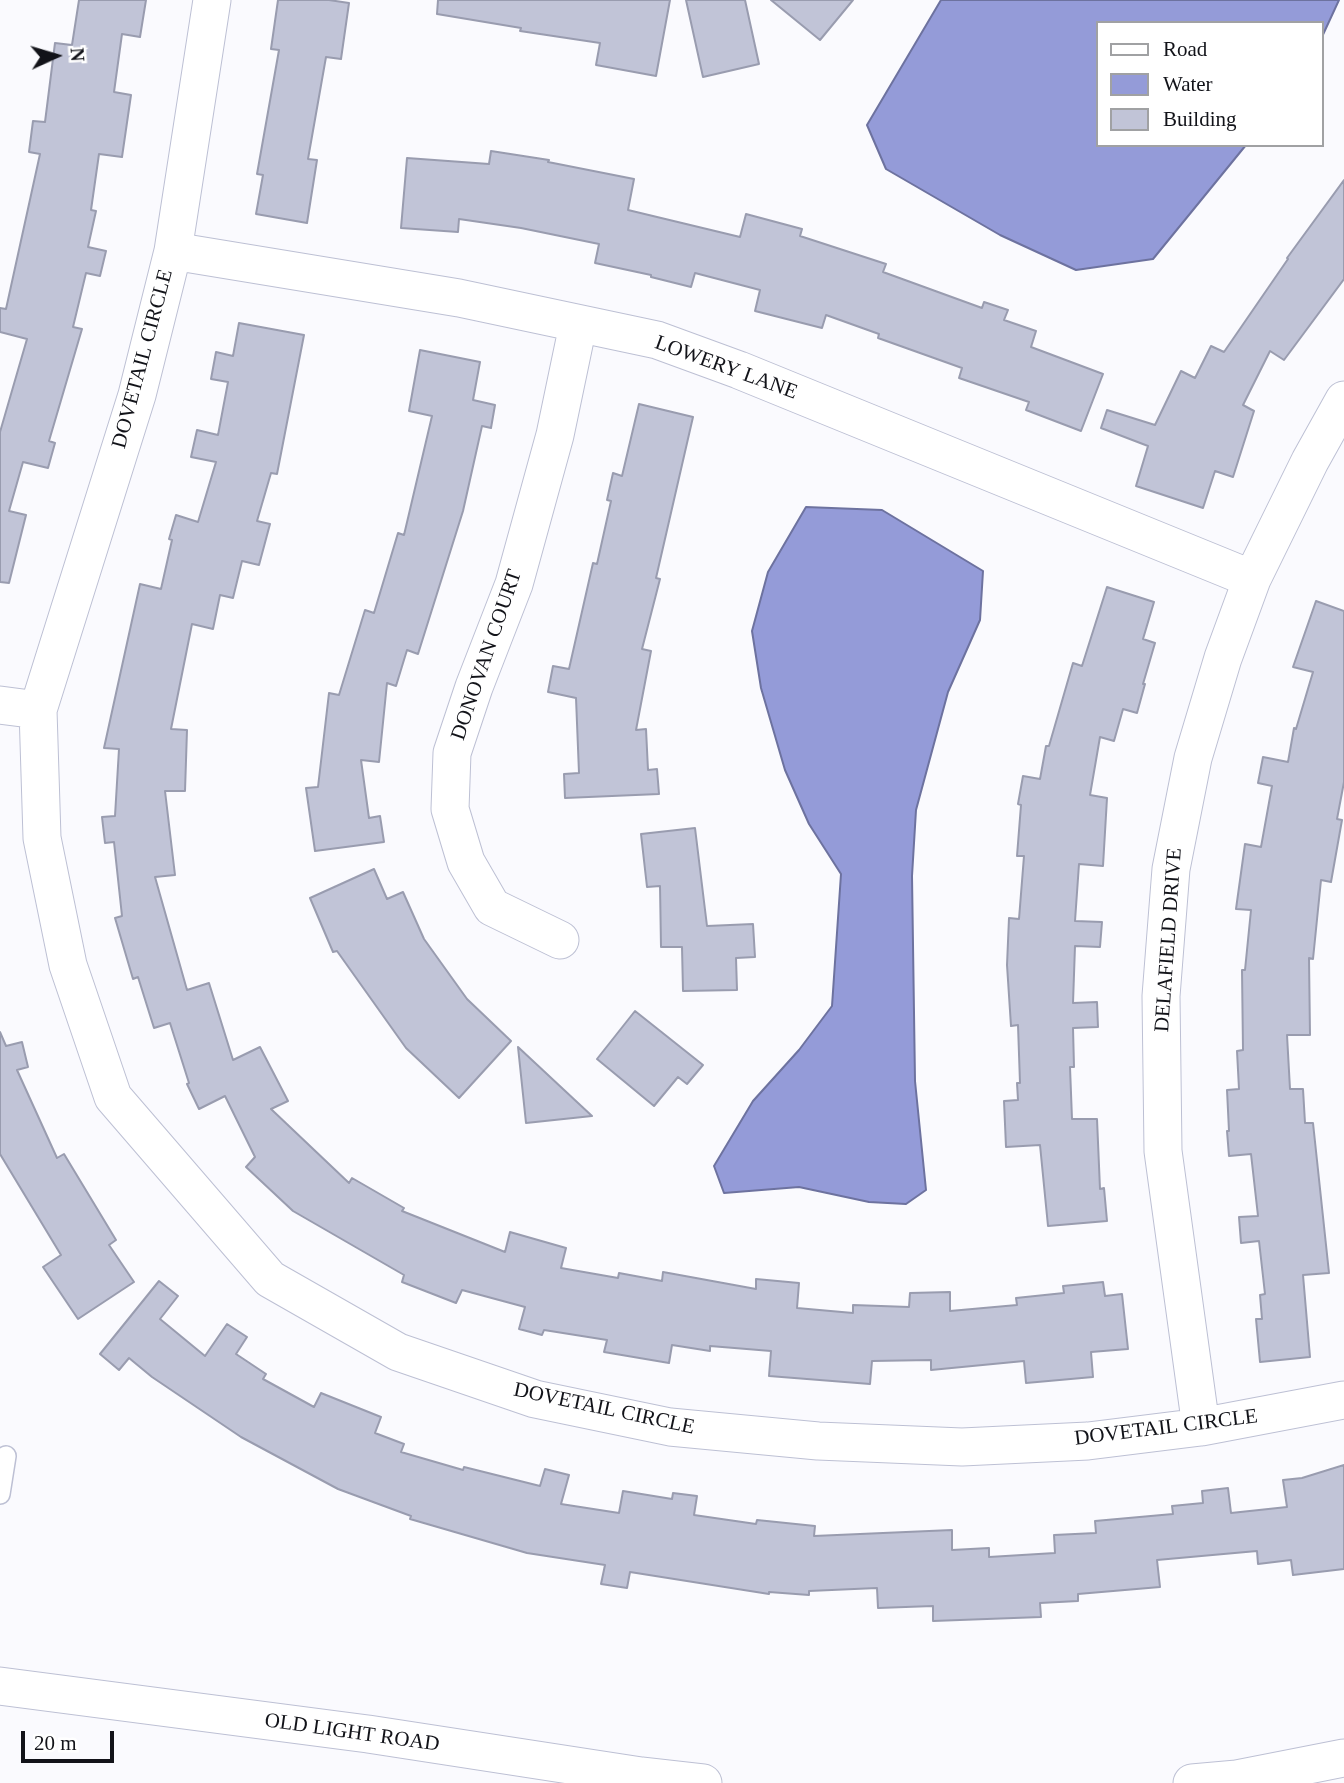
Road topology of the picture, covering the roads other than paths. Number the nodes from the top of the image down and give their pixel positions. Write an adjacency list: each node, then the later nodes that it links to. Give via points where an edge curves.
1 (212, 0): 2 (street, DOVETAIL CIRCLE)
2 (173, 251): 3 (street, LOWERY LANE, via 459,298); 7 (street, DOVETAIL CIRCLE, via 136,395)
3 (578, 325): 5 (street, LOWERY LANE, via 657,340 739,370); 8 (street, DONOVAN COURT, via 555,435 514,584 452,753 450,809 466,862 492,907)
4 (1344, 400): 5 (street, DELAFIELD DRIVE)
5 (1252, 579): 10 (street, DELAFIELD DRIVE, via 1193,758 1171,869 1161,996 1163,1151)
6 (0, 705): 7 (street)
7 (38, 710): 10 (street, DOVETAIL CIRCLE, via 42,838 68,965 113,1097 271,1279 398,1352 535,1399 670,1427 818,1441 962,1447 1088,1441)
8 (560, 940)
9 (1344, 1400): 10 (street, DOVETAIL CIRCLE)
10 (1201, 1427)
11 (6, 1456): 12 (lane)
12 (0, 1494)
13 (0, 1686): 15 (street, OLD LIGHT ROAD)
14 (1344, 1758): 16 (street)
15 (703, 1783)
16 (1192, 1783)

